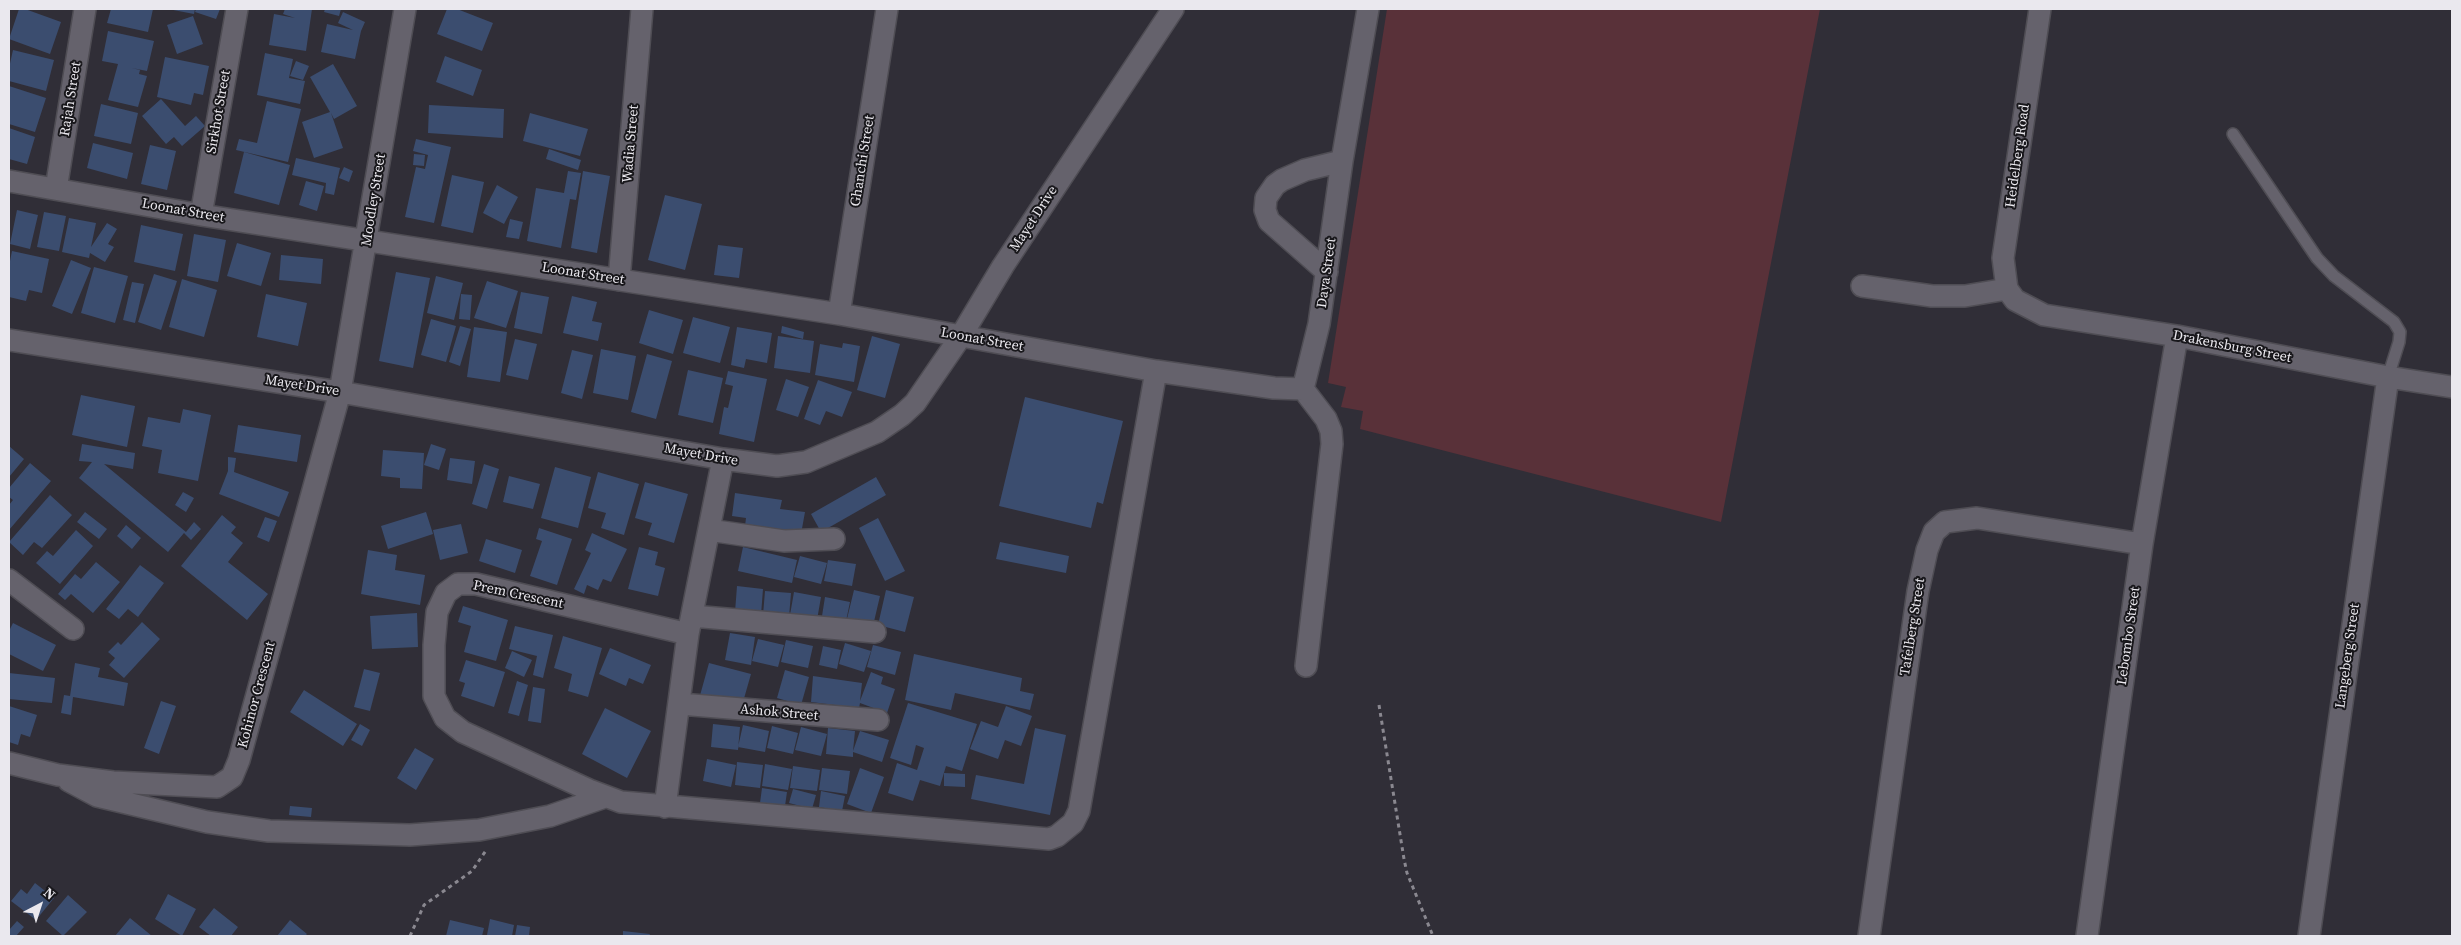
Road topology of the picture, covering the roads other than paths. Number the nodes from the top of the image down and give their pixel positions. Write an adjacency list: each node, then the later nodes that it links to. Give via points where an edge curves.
1 (85, 9): 12 (street, Rajah Street)
2 (237, 9): 13 (street, Sirkhot Street)
3 (405, 9): 14 (street, Moodley Street)
4 (642, 9): 16 (street, Wadia Street)
5 (887, 9): 19 (street, Ghanchi Street)
6 (1173, 9): 20 (street, Mayet Drive, via 1003,266)
7 (1368, 9): 10 (street, Daya Street)
8 (2040, 9): 18 (street, Heidelberg Road, via 2003,258)
9 (2233, 134): 24 (lane, via 2317,258 2334,276 2394,322 2400,332 2399,342)
10 (1342, 161): 15 (street, Daya Street); 15 (street, via 1305,170 1282,180 1266,198 1265,210 1269,221)
11 (9, 181): 12 (street, Loonat Street)
12 (56, 189): 13 (street, Loonat Street)
13 (201, 215): 14 (street, Loonat Street)
14 (367, 240): 16 (street, Loonat Street); 27 (street, Moodley Street)
15 (1327, 272): 26 (street, Daya Street, via 1320,324)
16 (619, 280): 19 (street, Loonat Street)
17 (1862, 286): 18 (street, via 1932,296)
18 (2011, 294): 21 (street, Drakensburg Street, via 2044,315)
19 (839, 314): 20 (street, Loonat Street)
20 (961, 336): 23 (street, Loonat Street); 28 (street, Mayet Drive, via 914,403 877,432 822,457 792,465)
21 (2177, 336): 24 (street, Drakensburg Street); 31 (street, Lebombo Street)
22 (9, 340): 27 (street, Mayet Drive)
23 (1156, 371): 26 (street, via 1274,388); 42 (street, Prem Crescent, via 1081,803 1066,830 1049,839)
24 (2388, 377): 25 (street, Drakensburg Street); 45 (street, Langeberg Street)
25 (2452, 387)
26 (1303, 389): 36 (street, via 1326,419 1332,444)
27 (340, 392): 28 (street, Mayet Drive); 40 (street, Kohinor Crescent, via 232,777 217,786 208,786 113,782)
28 (722, 459): 29 (street)
29 (709, 530): 30 (street, via 784,541); 33 (street)
30 (834, 539)
31 (2142, 544): 43 (street, Tafelberg Street, via 1976,518 1945,522 1934,532 1918,591); 44 (street, Lebombo Street)
32 (9, 580): 34 (street)
33 (690, 625): 35 (street); 37 (street); 41 (street, Prem Crescent, via 476,584 458,584 442,599 434,645 433,687 438,708 445,718 463,732)
34 (73, 629)
35 (875, 632)
36 (1306, 666)
37 (680, 704): 38 (street, Ashok Street); 42 (street)
38 (878, 720)
39 (9, 763): 40 (street, Kohinor Crescent)
40 (58, 775): 41 (street, via 97,796 207,822 269,831 410,835 479,830 550,816)
41 (606, 797): 42 (street, Prem Crescent)
42 (665, 807)
43 (1869, 936)
44 (2087, 936)
45 (2309, 936)

